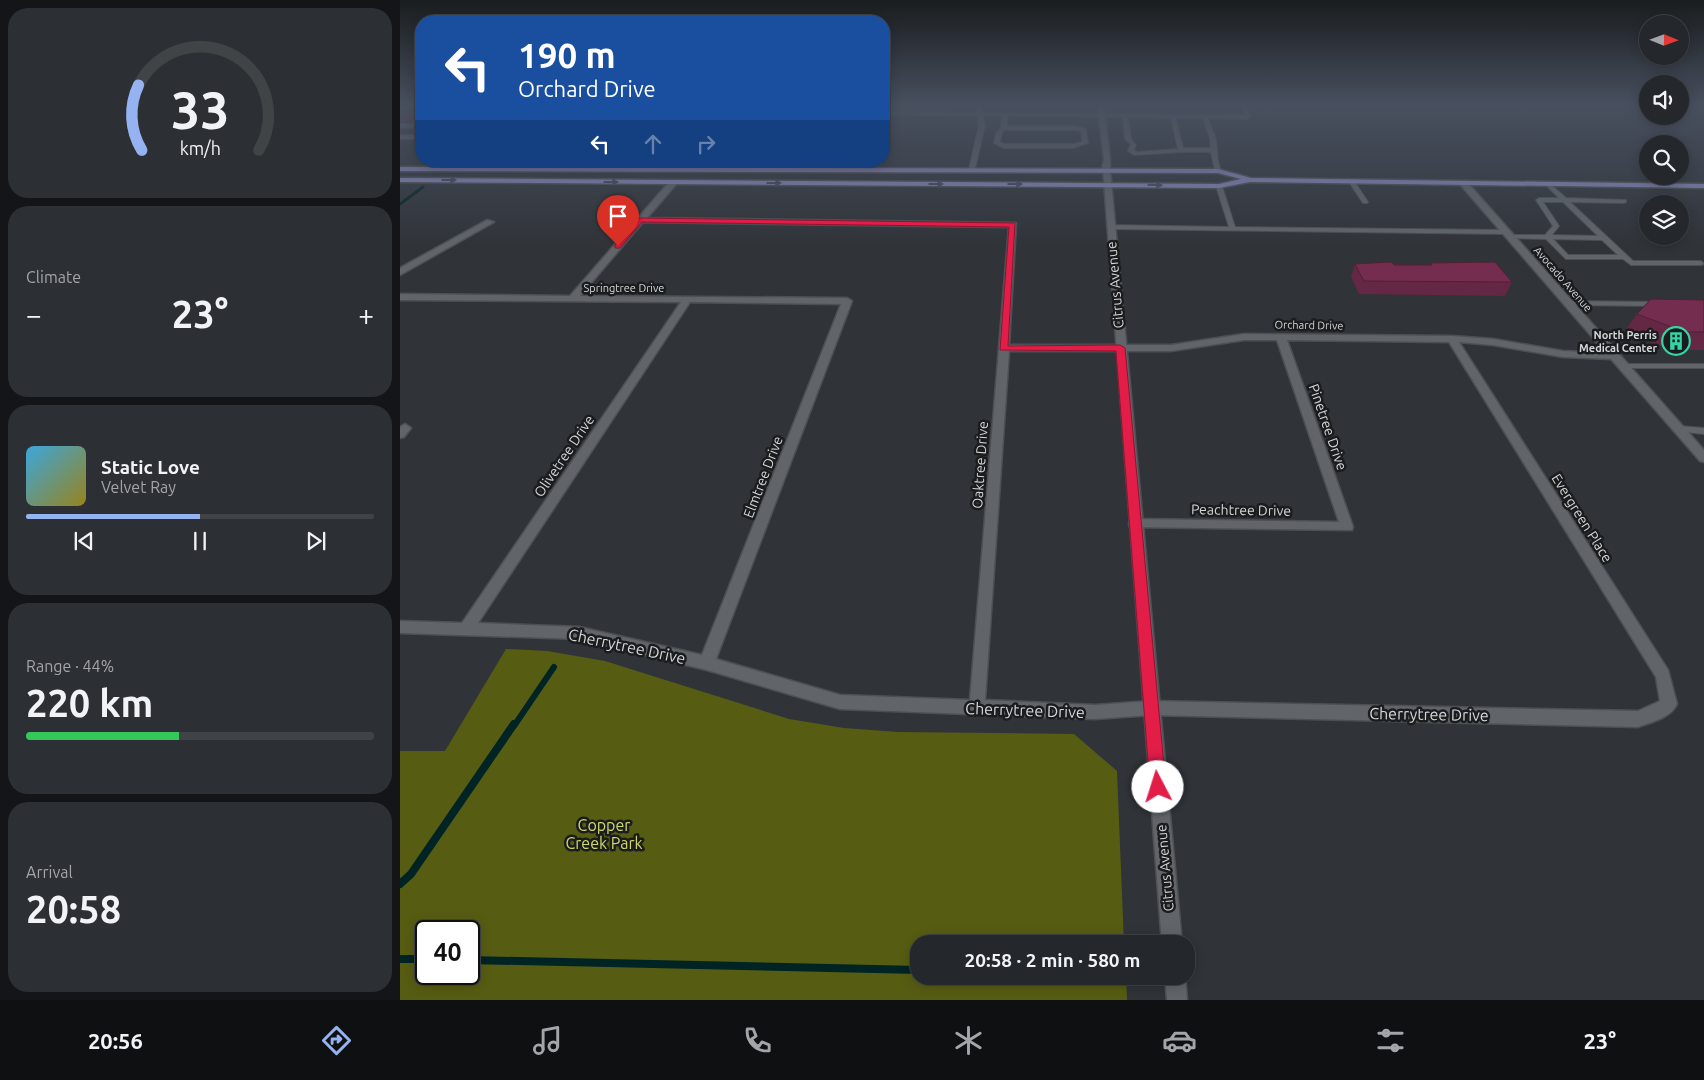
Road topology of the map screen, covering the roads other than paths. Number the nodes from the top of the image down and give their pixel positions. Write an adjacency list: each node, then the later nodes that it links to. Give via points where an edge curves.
1 (976, 152): 10 (lane)
2 (1106, 152): 12 (street, Citrus Avenue)
3 (1131, 152): 6 (lane)
4 (1165, 152): 6 (lane)
5 (1214, 152): 13 (lane)
6 (1151, 153)
7 (571, 167): 11 (main road)
8 (684, 167): 16 (main road)
9 (828, 167): 10 (main road)
10 (972, 169): 12 (main road)
11 (401, 170)
12 (1106, 170): 13 (main road); 19 (street, Citrus Avenue)
13 (1218, 171): 15 (main road)
14 (400, 180): 16 (main road, one-way to 16)
15 (1251, 180): 17 (main road); 21 (main road)
16 (674, 182): 19 (main road, one-way to 19); 26 (street)
17 (1352, 182): 18 (main road); 25 (lane)
18 (1463, 183): 20 (main road); 30 (street, Avocado Avenue)
19 (1106, 185): 21 (main road, one-way to 21); 28 (street, Citrus Avenue)
20 (1549, 185): 22 (main road); 23 (lane)
21 (1219, 186): 29 (lane)
22 (1704, 186)
23 (1565, 200): 24 (lane); 31 (lane, via 1539,200 1556,226); 32 (lane)
24 (1624, 201)
25 (1365, 202)
26 (640, 220): 37 (street); 44 (street, Oaktree Drive, via 1013,225)
27 (490, 222): 35 (street)
28 (1110, 227): 29 (lane); 45 (street, Citrus Avenue)
29 (1233, 229): 30 (lane)
30 (1508, 234): 31 (lane); 40 (street, Avocado Avenue)
31 (1547, 237): 32 (lane); 33 (lane, via 1566,257)
32 (1604, 238): 33 (lane)
33 (1625, 257): 34 (lane, via 1631,263)
34 (1701, 263)
35 (400, 272)
36 (400, 297): 37 (street, Springtree Drive)
37 (572, 299): 38 (street, Springtree Drive)
38 (688, 299): 39 (street, Springtree Drive); 55 (street, Olivetree Drive)
39 (847, 301): 56 (street, Elmtree Drive)
40 (1568, 303): 41 (lane); 46 (street, Avocado Avenue)
41 (1665, 304)
42 (1281, 337): 43 (street, Orchard Drive); 45 (street, Orchard Drive, via 1244,338 1171,348); 53 (street, Pinetree Drive)
43 (1452, 339): 46 (street, Orchard Drive, via 1493,342 1562,354); 59 (street, Evergreen Place, via 1663,675 1669,704)
44 (1004, 348): 45 (street, Orchard Drive); 57 (street, Oaktree Drive)
45 (1120, 348): 52 (street, Citrus Avenue)
46 (1614, 356): 47 (street, Avocado Avenue)
47 (1624, 366): 48 (lane); 49 (street, Avocado Avenue)
48 (1704, 366)
49 (1679, 430): 50 (lane); 51 (street, Avocado Avenue)
50 (1704, 431)
51 (1704, 458)
52 (1136, 524): 53 (street, Peachtree Drive); 58 (street, Citrus Avenue)
53 (1347, 527)
54 (400, 627): 55 (street, Cherrytree Drive)
55 (465, 630): 56 (street, Cherrytree Drive, via 579,633)
56 (707, 663): 57 (street, Cherrytree Drive, via 840,702)
57 (977, 708): 58 (street, Cherrytree Drive, via 1095,712)
58 (1151, 708): 59 (street, Cherrytree Drive, via 1638,719); 60 (street, Citrus Avenue)
59 (1657, 712)
60 (1171, 935)
61 (1176, 985): 62 (street)
62 (1177, 1000)

